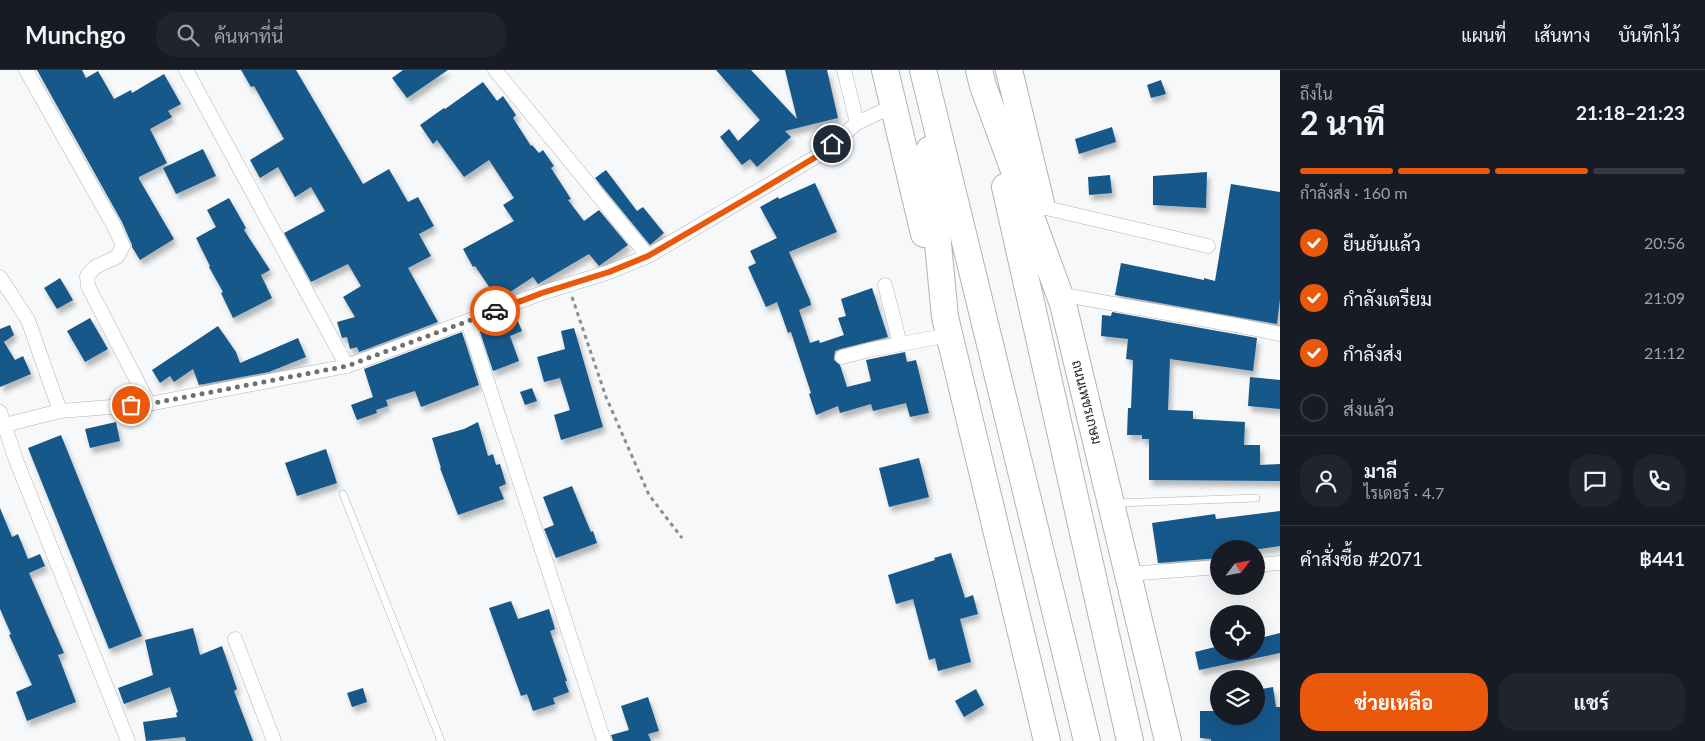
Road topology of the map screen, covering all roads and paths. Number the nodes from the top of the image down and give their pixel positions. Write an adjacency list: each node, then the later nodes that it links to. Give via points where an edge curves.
1 (26, 70): 24 (street, via 123,246 118,257 95,268 87,276 88,286)
2 (186, 70): 23 (street)
3 (495, 70): 13 (street)
4 (844, 70): 10 (street)
5 (885, 70): 9 (highway)
6 (923, 70): 19 (highway); 41 (highway)
7 (1009, 70): 11 (highway)
8 (981, 78): 17 (highway, ถนนเพชรเกษม); 42 (highway)
9 (893, 106): 10 (street); 19 (highway)
10 (857, 123): 13 (street, via 819,155)
11 (1042, 207): 12 (street); 17 (highway)
12 (1208, 246)
13 (648, 256): 15 (street)
14 (0, 277): 25 (street, via 28,320)
15 (568, 284): 18 (street); 30 (path, via 606,397 649,495)
16 (885, 285): 21 (street)
17 (1062, 299): 20 (street); 29 (highway, ถนนเพชรเกษม)
18 (468, 322): 23 (street); 39 (street)
19 (947, 326): 21 (street); 40 (highway)
20 (1280, 334)
21 (900, 344): 22 (street)
22 (842, 357)
23 (347, 366): 24 (street)
24 (149, 404): 25 (street)
25 (60, 411): 26 (street)
26 (3, 418): 36 (street, via 16,460)
27 (343, 494): 38 (lane)
28 (1256, 498): 29 (lane)
29 (1111, 504): 34 (highway, ถนนเพชรเกษม)
30 (682, 538)
31 (1265, 564): 32 (street)
32 (1280, 564)
33 (1210, 568): 34 (street)
34 (1128, 574): 43 (highway, ถนนเพชรเกษม)
35 (235, 639): 37 (street)
36 (128, 741)
37 (274, 741)
38 (441, 741)
39 (604, 741)
40 (1047, 741)
41 (1088, 741)
42 (1130, 741)
43 (1168, 741)

